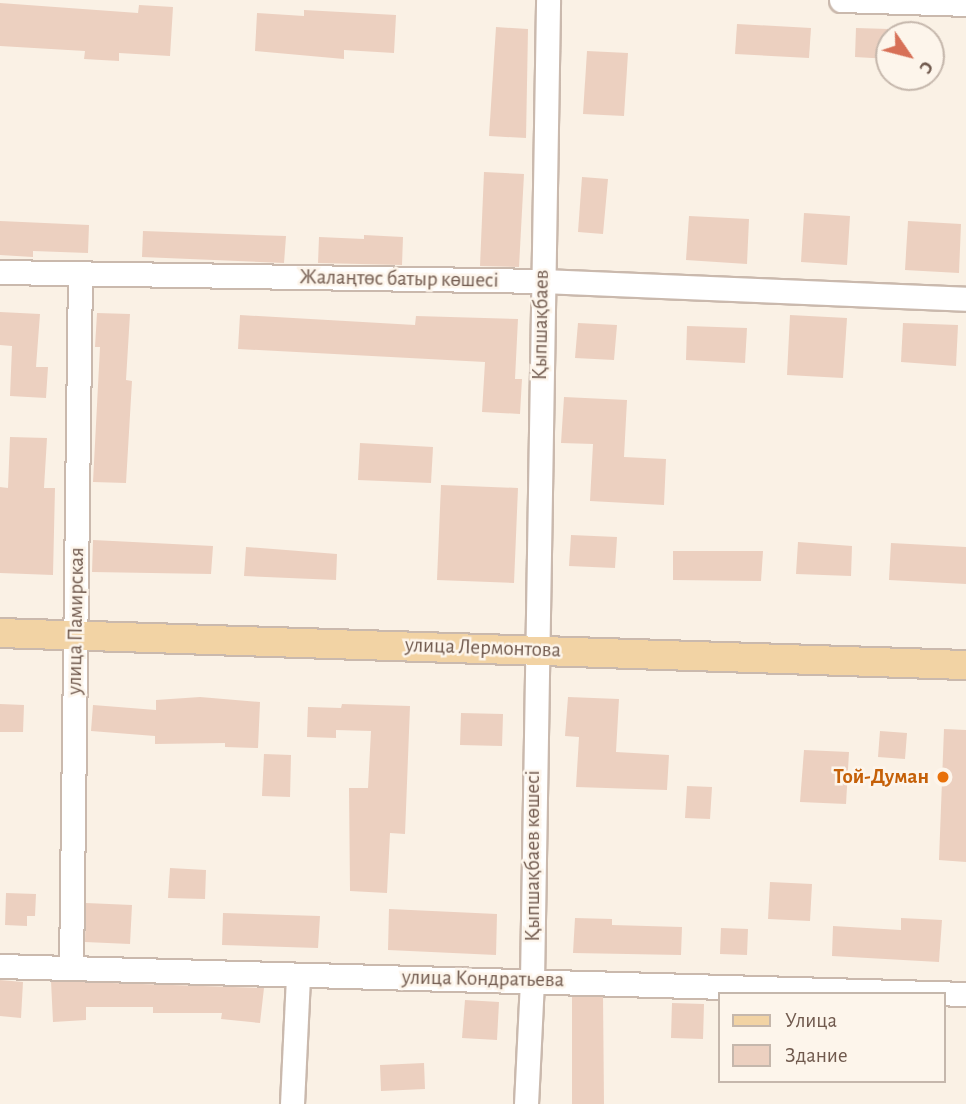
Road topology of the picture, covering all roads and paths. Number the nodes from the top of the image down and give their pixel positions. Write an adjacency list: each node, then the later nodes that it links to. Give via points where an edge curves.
1 (548, 0): 6 (street, Қыпшақбаев)
2 (841, 0): 3 (street)
3 (966, 4)
4 (0, 272): 5 (street, Жалаңтөс батыр көшесі)
5 (80, 274): 6 (street, Жалаңтөс батыр көшесі); 9 (street, улица Памирская)
6 (542, 281): 7 (street, Жалаңтөс батыр көшесі); 10 (street, Қыпшақбаев)
7 (966, 299)
8 (0, 633): 9 (main road, улица Лермонтова)
9 (76, 635): 10 (main road, улица Лермонтова); 13 (street, улица Памирская)
10 (534, 649): 11 (main road, улица Лермонтова); 15 (street, Қыпшақбаев көшесі)
11 (966, 665)
12 (0, 966): 13 (street, улица Кондратьева)
13 (71, 968): 14 (street, улица Кондратьева)
14 (298, 975): 15 (street, улица Кондратьева); 19 (street)
15 (532, 980): 16 (street, улица Кондратьева); 20 (street, Қыпшақбаев көшесі)
16 (904, 992)
17 (945, 993): 18 (street, улица Кондратьева)
18 (966, 994)
19 (292, 1104)
20 (526, 1104)

